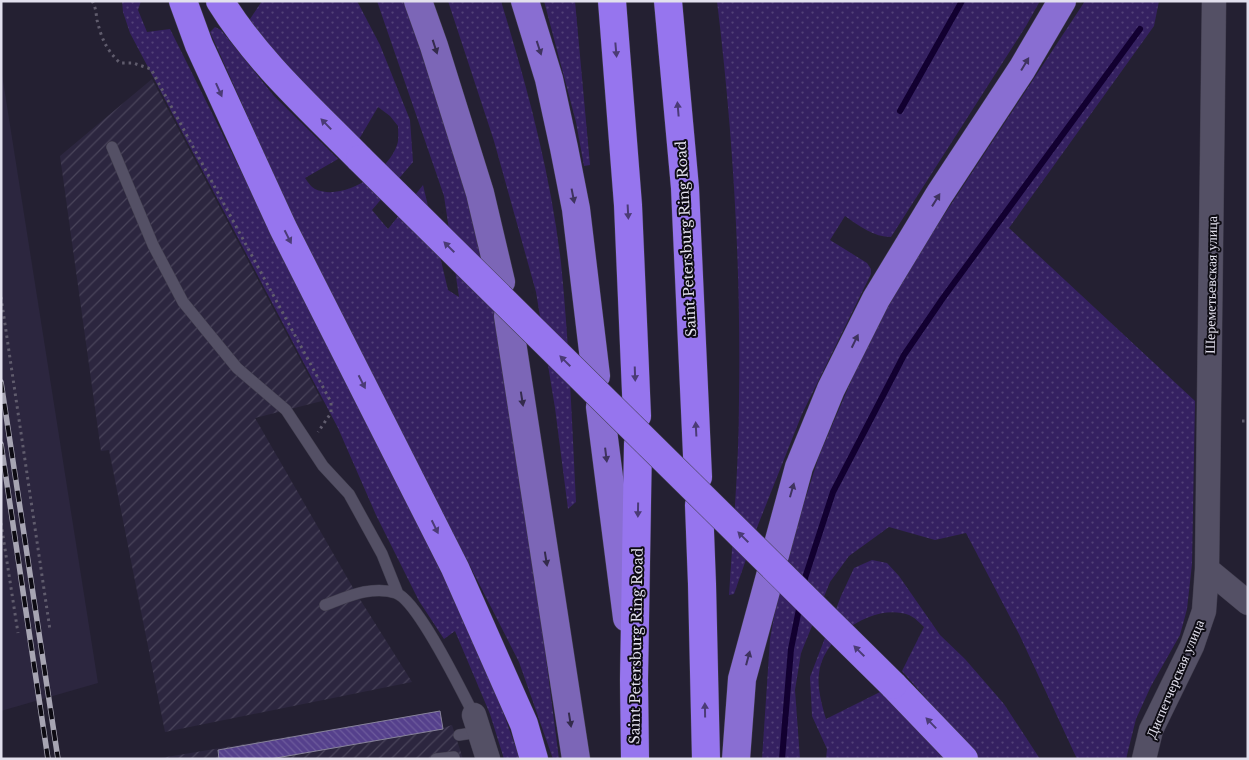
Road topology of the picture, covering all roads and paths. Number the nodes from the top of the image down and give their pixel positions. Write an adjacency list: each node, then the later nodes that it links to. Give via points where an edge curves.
1 (92, 1): 20 (path, via 107,50 120,63 133,63 150,69 331,402 331,412)
2 (183, 1): 35 (highway, one-way to 35, via 199,45 284,228 456,568 524,724)
3 (220, 1): 40 (highway, one-way to 3, bridge, via 360,159 252,47)
4 (418, 1): 11 (main road, one-way to 11, via 480,193)
5 (525, 1): 14 (highway, one-way to 14, via 549,79 576,209)
6 (612, 1): 16 (highway, one-way to 16, via 628,205)
7 (668, 1): 21 (highway, Saint Petersburg Ring Road, one-way to 7, via 685,188)
8 (1062, 1): 39 (highway, one-way to 8, via 742,679 799,467 831,389 876,298)
9 (1214, 1): 24 (street, Шереметьевская улица)
10 (112, 147): 20 (lane, via 153,245 183,302 237,368 286,410)
11 (500, 282)
12 (1, 297): 28 (path)
13 (508, 316): 36 (main road, one-way to 36)
14 (596, 376)
15 (600, 406): 30 (highway, one-way to 30)
16 (637, 416)
17 (1242, 421): 18 (path)
18 (1248, 421)
19 (638, 444): 30 (highway, Saint Petersburg Ring Road, one-way to 30)
20 (309, 446): 25 (lane, via 349,494 382,554)
21 (698, 477)
22 (699, 505): 38 (highway, one-way to 22)
23 (1, 523): 29 (path)
24 (1207, 569): 26 (street); 41 (street, Диспетчерская улица, via 1204,611 1192,646 1151,730)
25 (398, 594): 27 (lane, via 380,590 356,593); 31 (lane, via 437,644)
26 (1248, 603)
27 (325, 605)
28 (50, 630)
29 (18, 633)
30 (634, 680): 37 (highway, Saint Petersburg Ring Road)
31 (471, 727): 34 (street)
32 (436, 759): 33 (lane)
33 (454, 759)
34 (488, 759)
35 (534, 759)
36 (576, 759)
37 (635, 759)
38 (706, 759)
39 (736, 759)
40 (964, 759)
41 (1144, 759)

